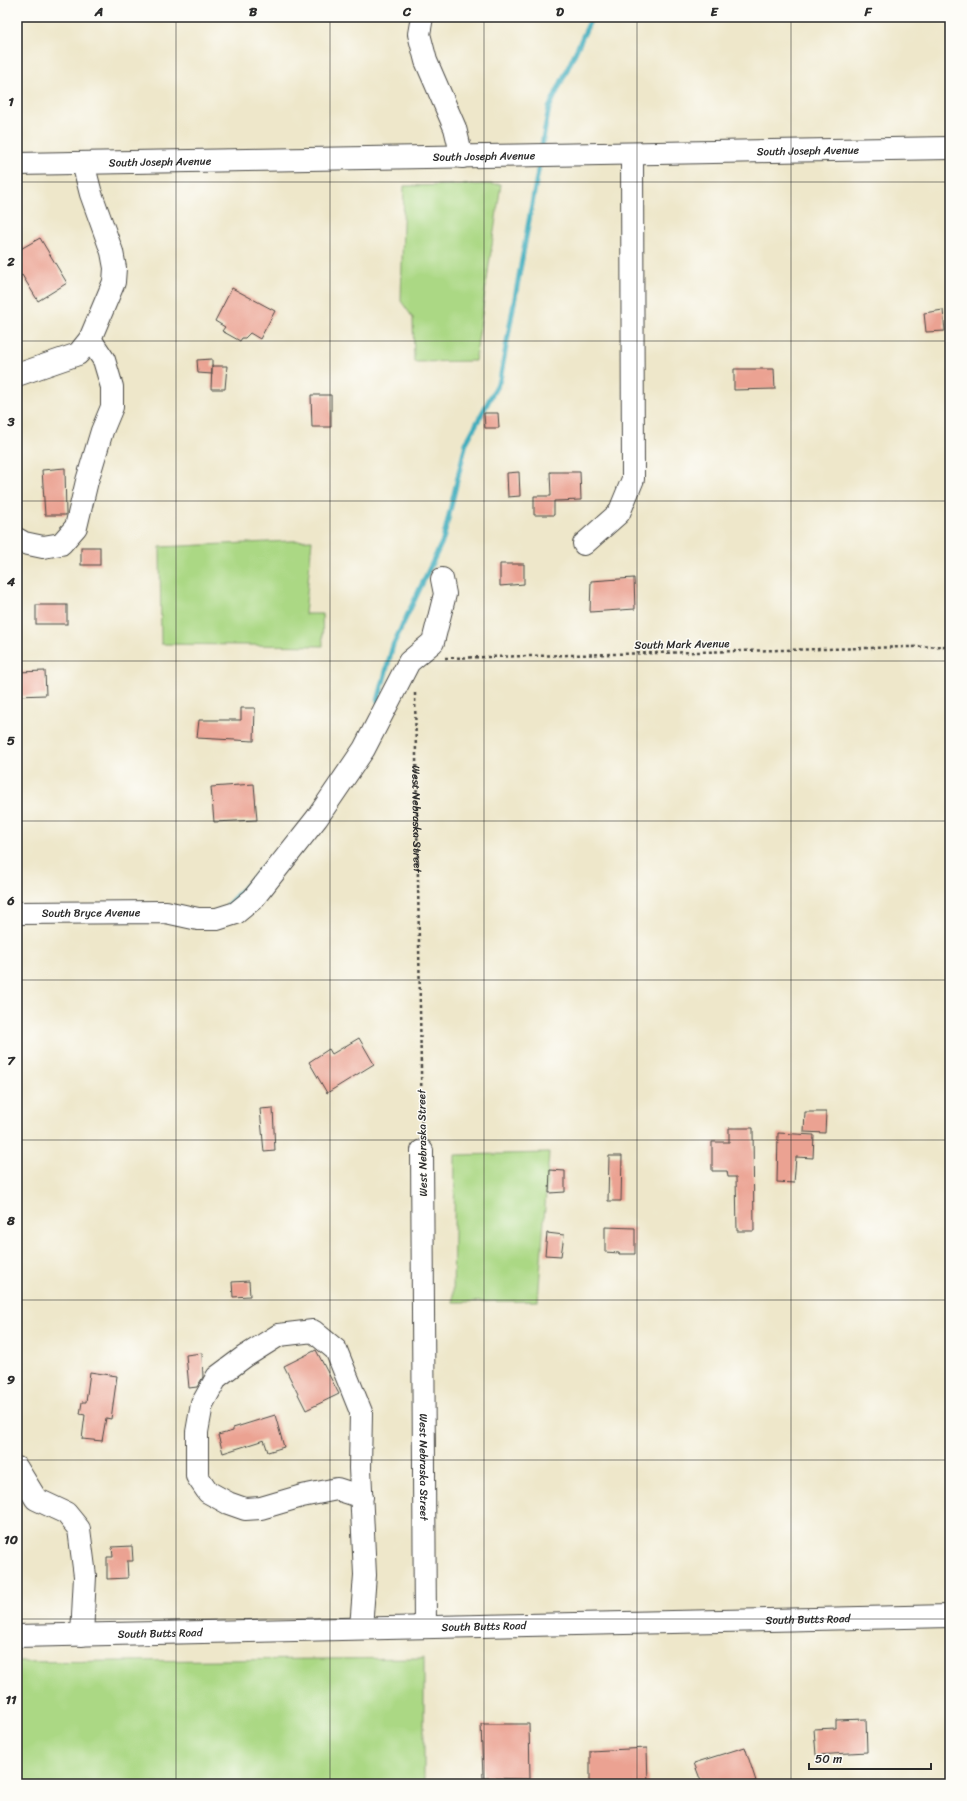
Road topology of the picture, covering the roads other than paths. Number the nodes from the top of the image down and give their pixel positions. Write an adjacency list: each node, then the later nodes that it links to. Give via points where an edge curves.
1 (422, 17): 4 (street, via 419,34 426,62 455,128)
2 (950, 148): 3 (street, South Joseph Avenue)
3 (632, 154): 4 (street, South Joseph Avenue); 10 (street, via 633,479 619,513)
4 (462, 157): 5 (street, South Joseph Avenue)
5 (83, 163): 6 (street, South Joseph Avenue); 7 (street, via 115,268 114,282)
6 (17, 164)
7 (90, 340): 8 (street, via 78,354); 9 (street, via 104,360 112,387 112,407 98,445 76,527 61,544 43,547)
8 (17, 376)
9 (17, 539)
10 (584, 544)
11 (442, 579): 12 (street, South Bryce Avenue, via 445,594 433,642 409,662 364,749 317,818 254,899 236,913 217,919 198,919 166,912)
12 (17, 913)
13 (422, 1151): 17 (street, West Nebraska Street)
14 (17, 1468): 19 (street, via 36,1499 66,1514 79,1529 85,1576)
15 (362, 1497): 15 (street, via 361,1412 336,1350 313,1331 279,1335 217,1377 202,1404 198,1432 197,1476 208,1492 245,1509 261,1508 337,1489); 18 (street, via 365,1575)
16 (950, 1616): 17 (street, South Butts Road)
17 (425, 1627): 18 (street, South Butts Road)
18 (361, 1628): 19 (street, South Butts Road)
19 (82, 1635): 20 (street, South Butts Road)
20 (17, 1636)

